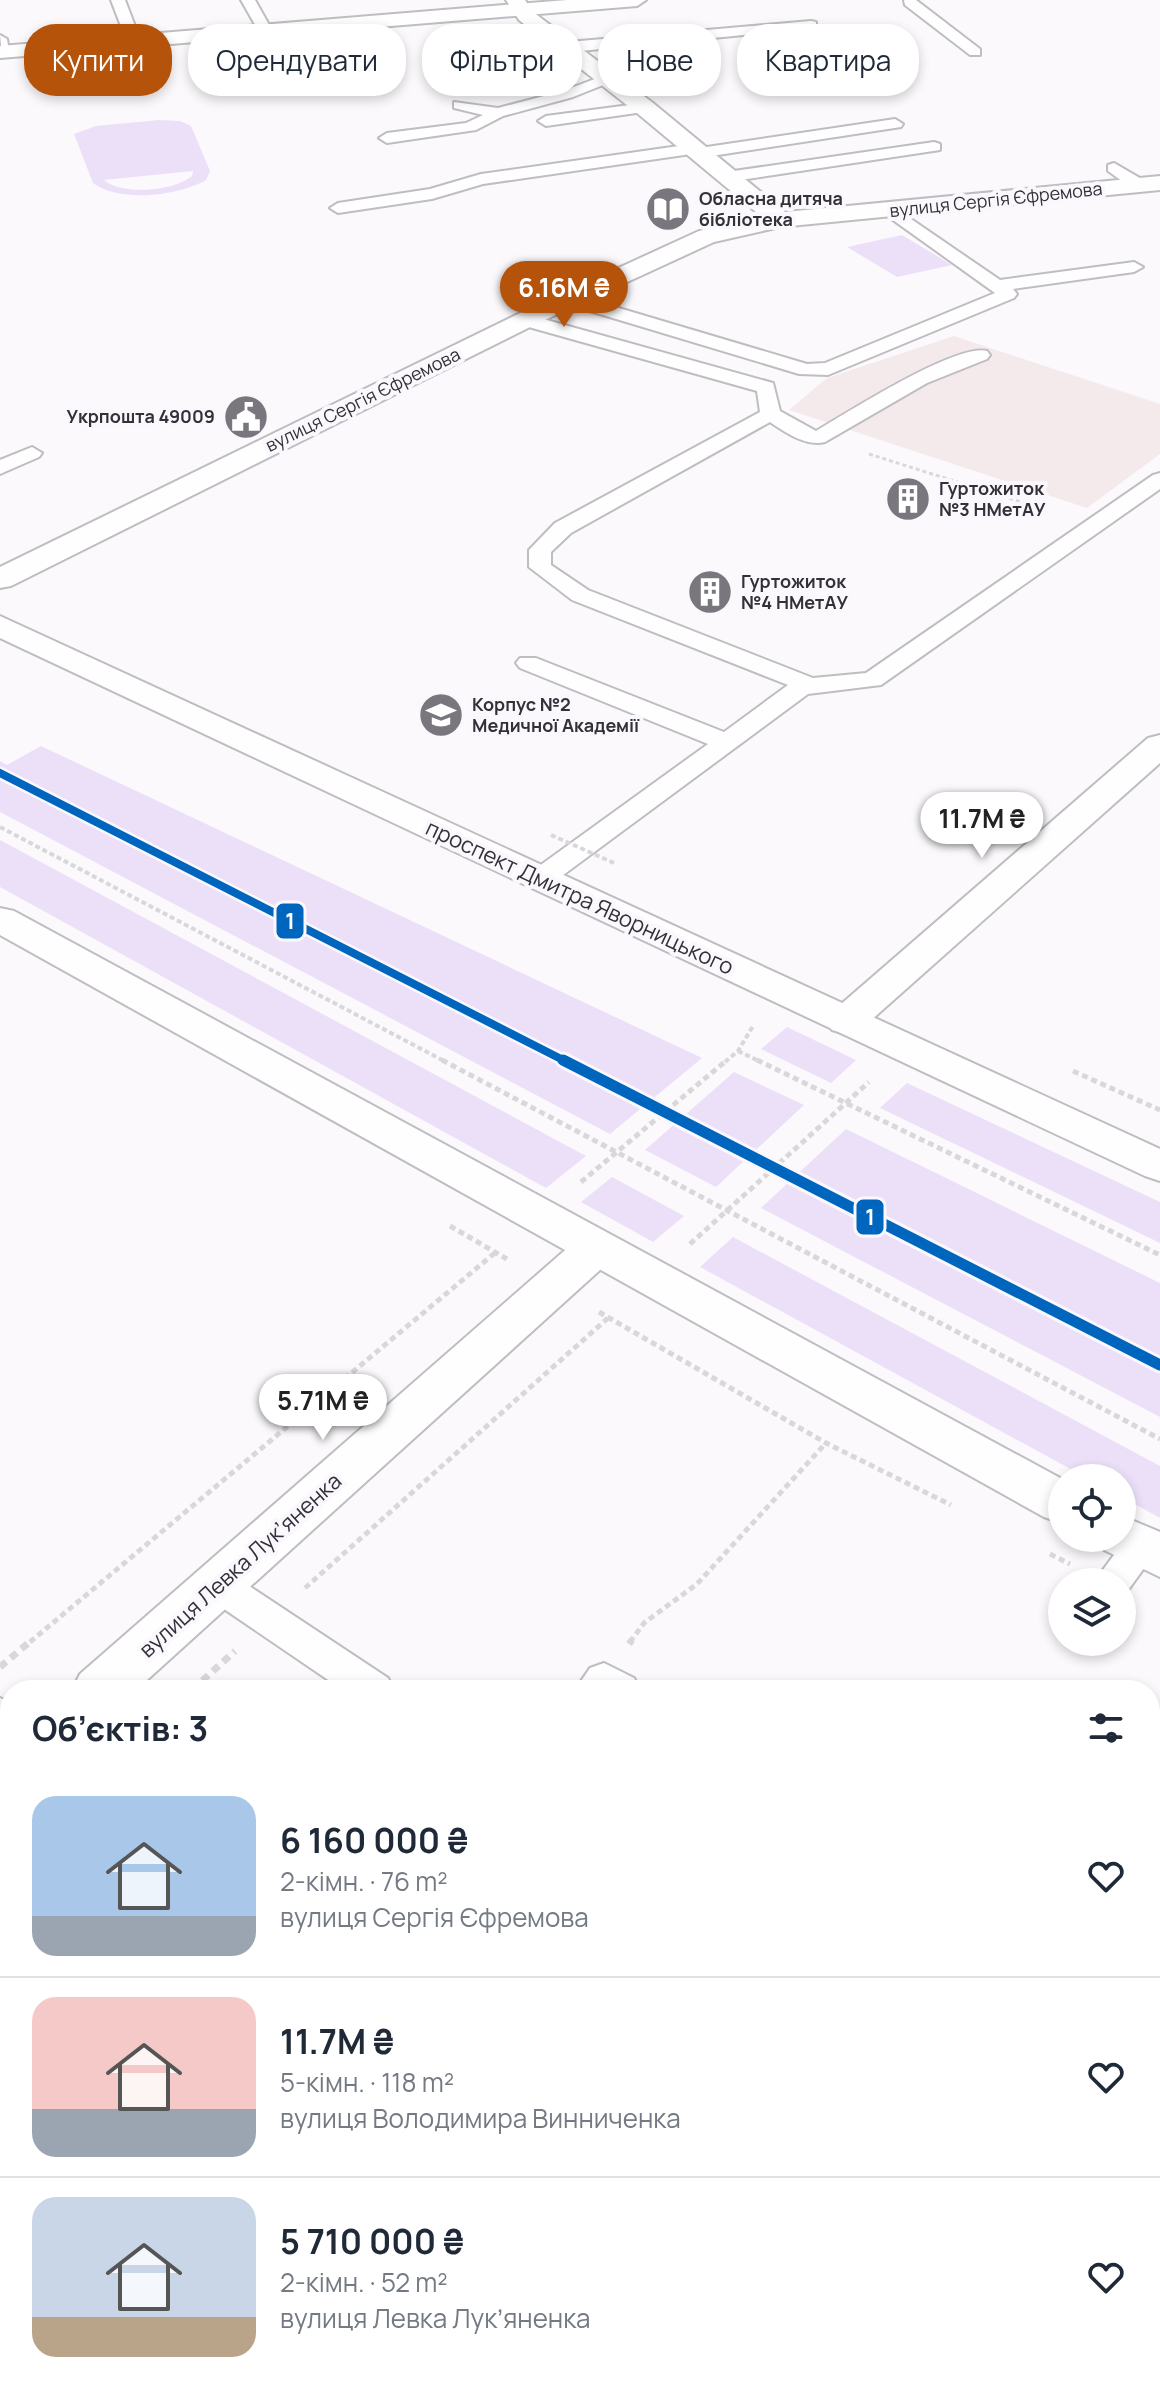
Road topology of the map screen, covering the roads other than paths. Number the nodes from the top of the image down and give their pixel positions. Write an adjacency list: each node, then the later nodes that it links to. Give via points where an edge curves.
1 (118, 0): 6 (lane)
2 (248, 0): 7 (lane)
3 (637, 0): 5 (street)
4 (910, 2): 14 (lane)
5 (518, 4): 8 (street); 9 (street)
6 (127, 24)
7 (262, 24)
8 (338, 24)
9 (537, 24)
10 (737, 33): 13 (lane)
11 (24, 47): 12 (street)
12 (1, 48)
13 (582, 49)
14 (975, 52)
15 (582, 58): 16 (street)
16 (598, 70)
17 (598, 82): 21 (lane)
18 (630, 96): 20 (street)
19 (459, 105): 21 (lane)
20 (645, 108): 22 (lane); 26 (street)
21 (498, 113): 24 (lane, via 470,127)
22 (546, 121)
23 (895, 124): 26 (lane)
24 (387, 138)
25 (934, 147): 28 (lane)
26 (696, 151): 28 (street); 30 (lane, via 481,179 432,194)
27 (1114, 168): 29 (lane)
28 (727, 177): 32 (street)
29 (1150, 184): 31 (street, вулиця Сергія Єфремова)
30 (338, 208)
31 (892, 211): 32 (street, вулиця Сергія Єфремова); 34 (lane)
32 (780, 220): 35 (street, вулиця Сергія Єфремова, via 707,236)
33 (1134, 267): 34 (lane)
34 (997, 286): 35 (lane, via 1008,294 828,369 806,370)
35 (569, 299): 36 (street, вулиця Сергія Єфремова)
36 (525, 320): 38 (lane, via 766,387); 42 (street, вулиця Сергія Єфремова)
37 (980, 355): 38 (lane, via 920,379 818,438)
38 (770, 414): 45 (lane, via 563,528 540,550 540,567 580,595)
39 (32, 453): 40 (lane)
40 (0, 468)
41 (1160, 479): 45 (lane, via 872,680)
42 (0, 579)
43 (0, 626): 48 (street, проспект Дмитра Яворницького)
44 (528, 663): 46 (lane)
45 (811, 686): 46 (lane, via 799,689)
46 (729, 743): 48 (lane)
47 (1159, 747): 50 (street)
48 (541, 878): 50 (street, проспект Дмитра Яворницького)
49 (0, 919): 52 (street)
50 (846, 1021): 51 (street, проспект Дмитра Яворницького)
51 (1160, 1166)
52 (595, 1249): 53 (street); 54 (street, вулиця Левка Лукʼяненка)
53 (1048, 1495)
54 (218, 1585): 55 (street, вулиця Левка Лукʼяненка); 56 (lane)
55 (110, 1680)
56 (359, 1680)

